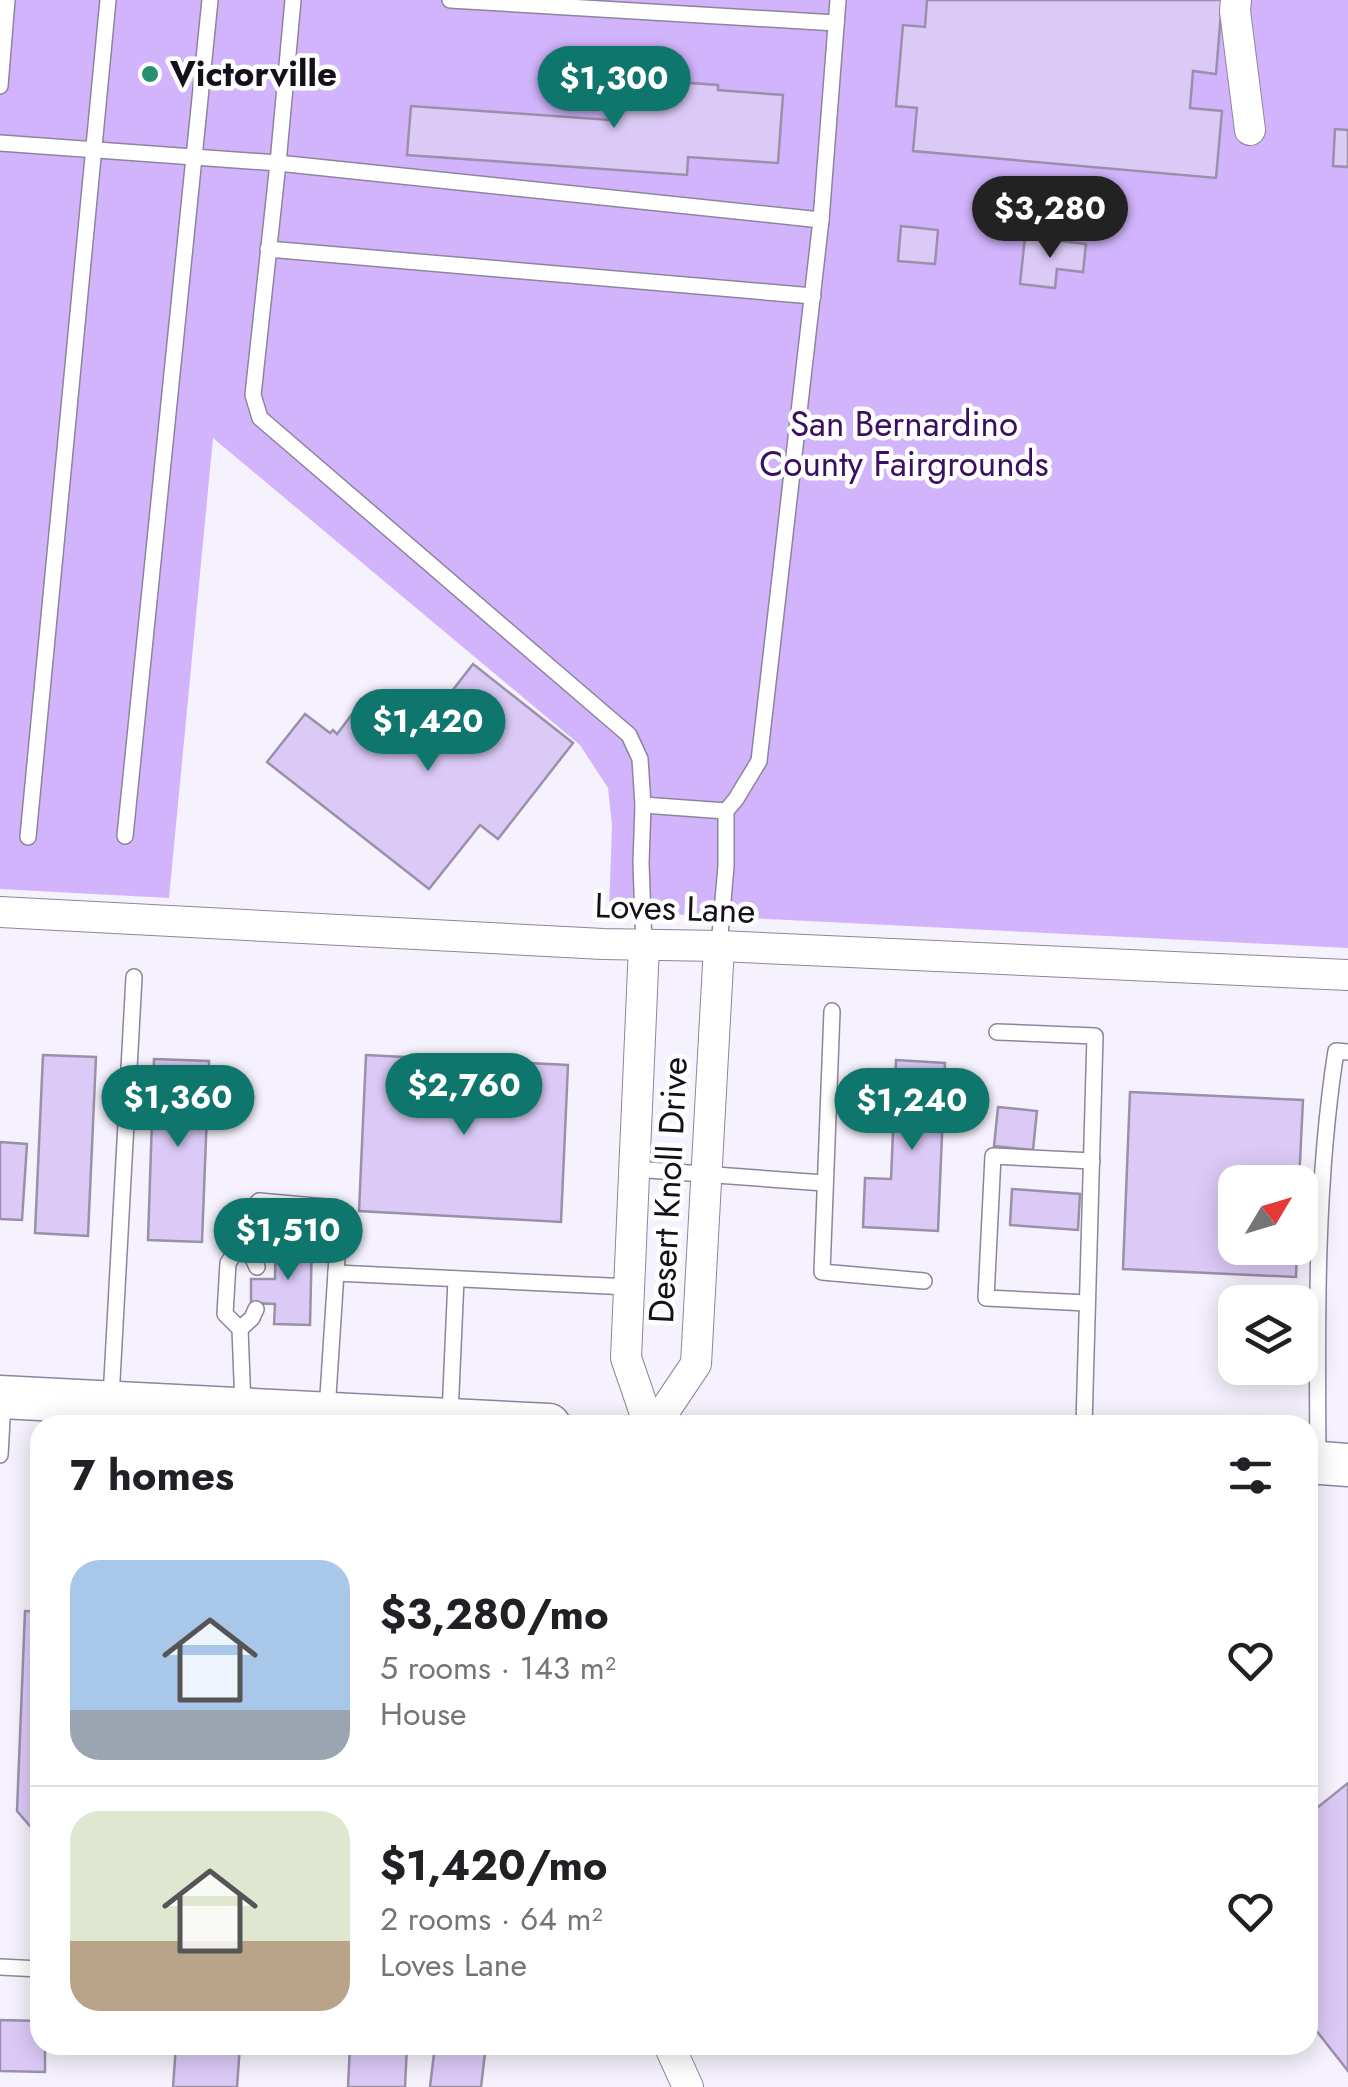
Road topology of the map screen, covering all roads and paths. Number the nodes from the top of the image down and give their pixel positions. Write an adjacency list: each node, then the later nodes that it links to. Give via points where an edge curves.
1 (7, 0): 9 (lane)
2 (108, 0): 12 (lane)
3 (210, 0): 13 (lane)
4 (293, 0): 14 (lane)
5 (450, 0): 8 (lane)
6 (838, 0): 8 (lane)
7 (1236, 0): 10 (street)
8 (836, 23): 15 (lane)
9 (0, 86)
10 (1250, 130)
11 (0, 143): 12 (lane)
12 (94, 150): 13 (lane); 21 (lane)
13 (195, 157): 14 (lane); 20 (lane)
14 (278, 163): 15 (lane); 16 (lane)
15 (821, 220): 17 (lane)
16 (268, 249): 17 (lane); 18 (lane, via 253,395 260,418 629,735 640,759)
17 (812, 296): 19 (lane, via 759,761)
18 (643, 805): 19 (lane); 23 (lane)
19 (726, 811): 24 (lane)
20 (126, 836)
21 (28, 837)
22 (0, 912): 23 (street, Loves Lane)
23 (644, 946): 24 (street, Loves Lane); 31 (street, Desert Knoll Drive)
24 (719, 946): 25 (street, Loves Lane); 32 (street, Desert Knoll Drive)
25 (1348, 976)
26 (134, 977): 44 (lane)
27 (832, 1012): 33 (lane)
28 (996, 1032): 30 (lane, via 1096,1036)
29 (1348, 1052): 55 (lane, via 1336,1052 1326,1115 1317,1280)
30 (1092, 1161): 40 (lane); 40 (lane, via 993,1156 986,1298)
31 (634, 1169): 32 (lane); 39 (street, Desert Knoll Drive)
32 (706, 1175): 33 (lane); 52 (street, Desert Knoll Drive, via 696,1364)
33 (824, 1183): 38 (lane, via 822,1272)
34 (244, 1239): 35 (lane); 36 (lane, via 246,1215 260,1201 326,1207 339,1226); 42 (lane, via 228,1263 225,1314)
35 (257, 1267)
36 (336, 1273): 37 (lane); 45 (lane)
37 (456, 1280): 39 (lane); 50 (lane)
38 (924, 1280)
39 (628, 1286): 51 (street, Desert Knoll Drive, via 626,1358)
40 (1088, 1304): 53 (lane)
41 (256, 1309): 42 (lane)
42 (240, 1330): 47 (lane)
43 (2, 1397): 44 (main road); 54 (lane)
44 (111, 1402): 46 (main road)
45 (326, 1413): 48 (main road); 49 (main road)
46 (225, 1415)
47 (243, 1415)
48 (284, 1415)
49 (346, 1415)
50 (450, 1415)
51 (648, 1415)
52 (659, 1415)
53 (1084, 1415)
54 (0, 1454)
55 (1325, 1463)
56 (0, 1967): 57 (lane)
57 (30, 1968)
58 (674, 2055): 59 (street)
59 (688, 2087)

